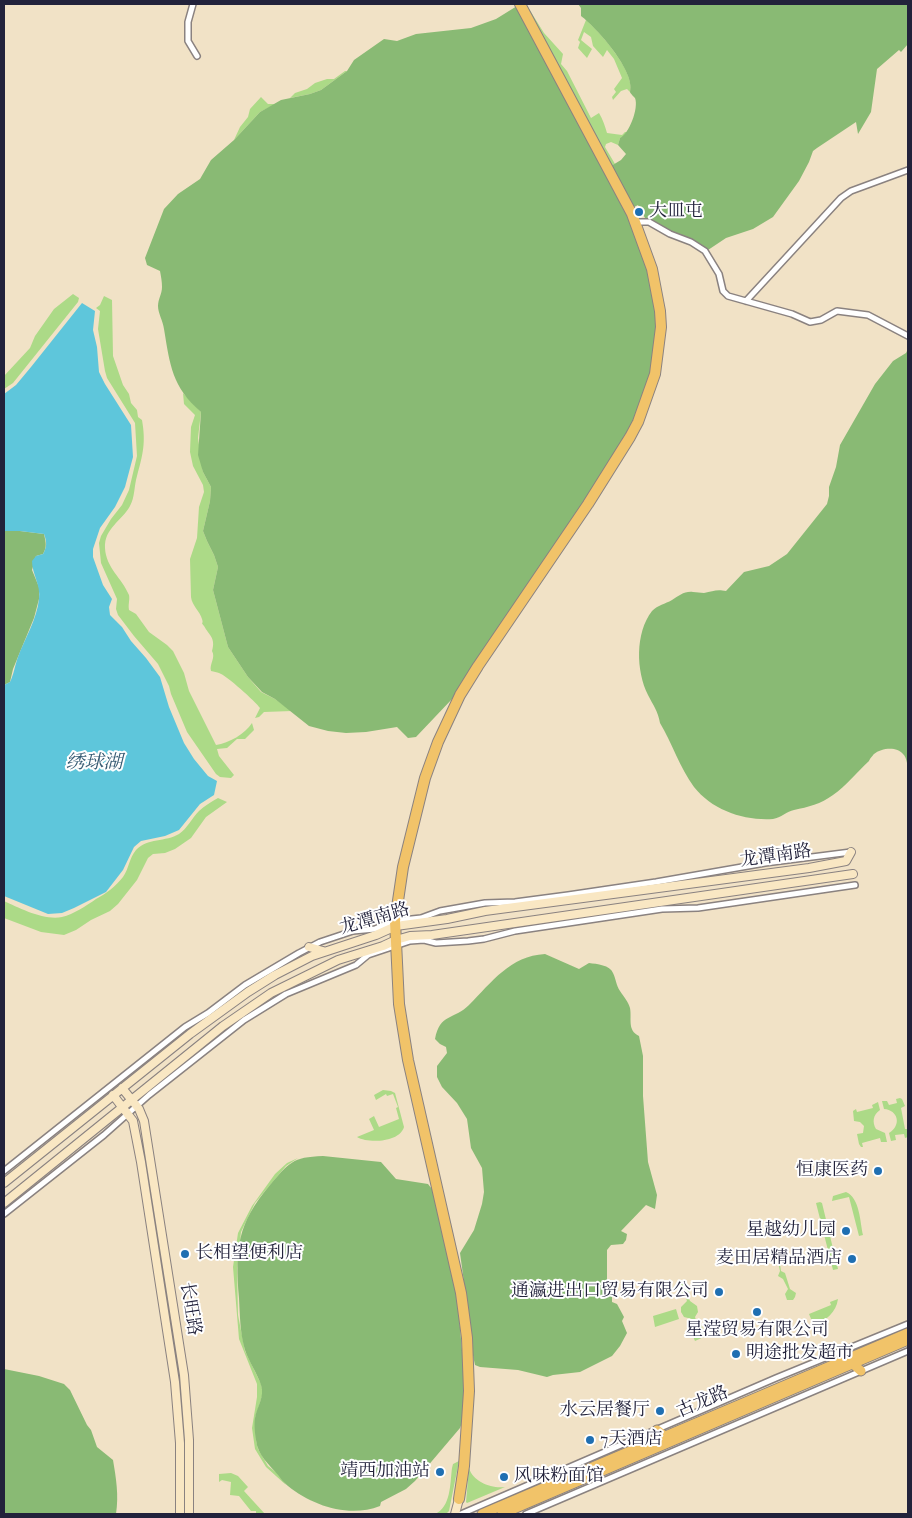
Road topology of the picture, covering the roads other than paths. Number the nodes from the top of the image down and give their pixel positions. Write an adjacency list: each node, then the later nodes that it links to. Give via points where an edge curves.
1 (193, 4): 3 (street, via 187,35)
2 (520, 4): 5 (highway)
3 (196, 56)
4 (908, 170): 6 (street, via 850,191 841,198)
5 (635, 222): 6 (street, via 649,222 701,248 716,268 723,292); 14 (highway, via 652,269 660,311 660,342 653,382 638,422 619,457 460,695 438,742 420,797 403,867)
6 (746, 301): 7 (street, via 810,322 837,312 868,315)
7 (908, 336)
8 (851, 852): 13 (main road, 龙潭南路, via 846,861 809,868); 14 (street, via 568,895 484,903)
9 (853, 874): 11 (main road, 龙潭南路)
10 (855, 885): 12 (street, via 698,908)
11 (656, 902): 12 (main road); 15 (main road, 龙潭南路)
12 (662, 909): 16 (street, via 515,931 468,942 424,940)
13 (447, 919): 14 (main road, 龙潭南路); 15 (main road)
14 (396, 924): 16 (highway); 17 (main road, 龙潭南路, via 376,935); 18 (street, via 353,930)
15 (449, 932): 16 (main road, 龙潭南路, via 410,936)
16 (397, 943): 20 (main road, 龙潭南路); 23 (street, via 259,1009); 44 (highway, via 396,967 405,1046 464,1315 469,1391)
17 (341, 945): 19 (main road, 龙潭南路); 20 (main road)
18 (309, 947): 19 (main road); 25 (street, via 184,1027)
19 (323, 951): 21 (main road, 龙潭南路, via 248,992)
20 (345, 958): 23 (main road, 龙潭南路, via 257,1002 223,1026)
21 (122, 1088): 22 (main road, 龙潭南路); 23 (main road, 长旺路)
22 (113, 1095): 24 (main road, 长旺路); 26 (main road, 龙潭南路)
23 (134, 1103): 24 (main road, 龙潭南路); 46 (main road, 长旺路, via 144,1121 184,1375 189,1440)
24 (125, 1110): 28 (main road, 龙潭南路); 30 (street, via 104,1135); 45 (main road, 长旺路, via 137,1139 171,1352 180,1443)
25 (4, 1171)
26 (12, 1176): 27 (main road, 龙潭南路); 28 (main road)
27 (4, 1183)
28 (22, 1188): 29 (main road, 龙潭南路)
29 (4, 1203)
30 (4, 1214)
31 (908, 1324): 38 (street)
32 (908, 1333): 40 (main road, 古龙路)
33 (908, 1340): 35 (main road, 古龙路)
34 (908, 1351): 36 (street)
35 (853, 1364): 36 (main road); 37 (main road, 古龙路)
36 (860, 1371): 39 (street)
37 (708, 1426): 39 (main road); 41 (main road, 古龙路)
38 (657, 1430): 40 (main road); 43 (street)
39 (714, 1434): 42 (street)
40 (666, 1437): 43 (main road, 古龙路)
41 (652, 1451): 42 (main road); 43 (main road, 古龙路)
42 (658, 1458): 43 (street)
43 (570, 1481): 48 (street); 49 (main road, 古龙路); 50 (main road, 古龙路); 51 (street)
44 (459, 1499): 47 (main road); 48 (main road)
45 (180, 1514)
46 (189, 1514)
47 (455, 1514)
48 (461, 1514)
49 (482, 1514)
50 (502, 1514)
51 (526, 1514)

